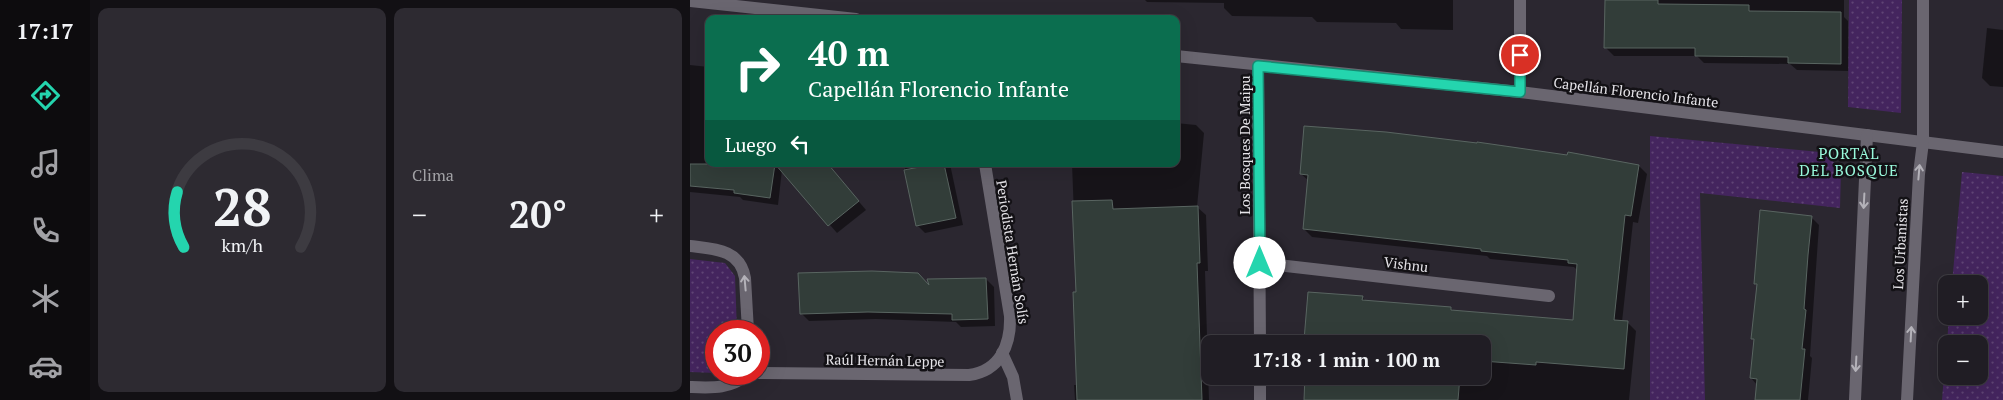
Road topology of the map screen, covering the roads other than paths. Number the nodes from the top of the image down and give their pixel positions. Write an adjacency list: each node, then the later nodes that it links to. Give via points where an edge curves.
1 (1520, 0): 7 (street)
2 (1923, 0): 9 (street, Los Urbanistas)
3 (690, 1): 4 (street)
4 (819, 15)
5 (1180, 56): 6 (street, Capellán Florencio Infante)
6 (1258, 66): 7 (street, Capellán Florencio Infante); 13 (street, Los Bosques De Maipu)
7 (1520, 92): 8 (street, Capellán Florencio Infante)
8 (1867, 135): 9 (street, Capellán Florencio Infante); 24 (street, one-way to 24)
9 (1923, 142): 10 (street, Capellán Florencio Infante); 25 (street, Los Urbanistas, one-way to 9)
10 (2003, 152)
11 (985, 167): 17 (street, Periodista Hernán Solís, via 1010,316 1010,339)
12 (690, 246): 15 (street, one-way to 12, via 744,271 737,260 718,249)
13 (1260, 263): 14 (street, Vishnu); 16 (street, Los Bosques De Maipu)
14 (1549, 296)
15 (747, 320)
16 (1260, 335)
17 (1002, 353): 18 (street, Raúl Hernán Leppe, via 985,370 969,375); 22 (street, via 1016,386)
18 (770, 373)
19 (732, 385): 21 (street)
20 (1260, 385): 23 (street)
21 (690, 387)
22 (1017, 400)
23 (1260, 400)
24 (1855, 400)
25 (1907, 400)

